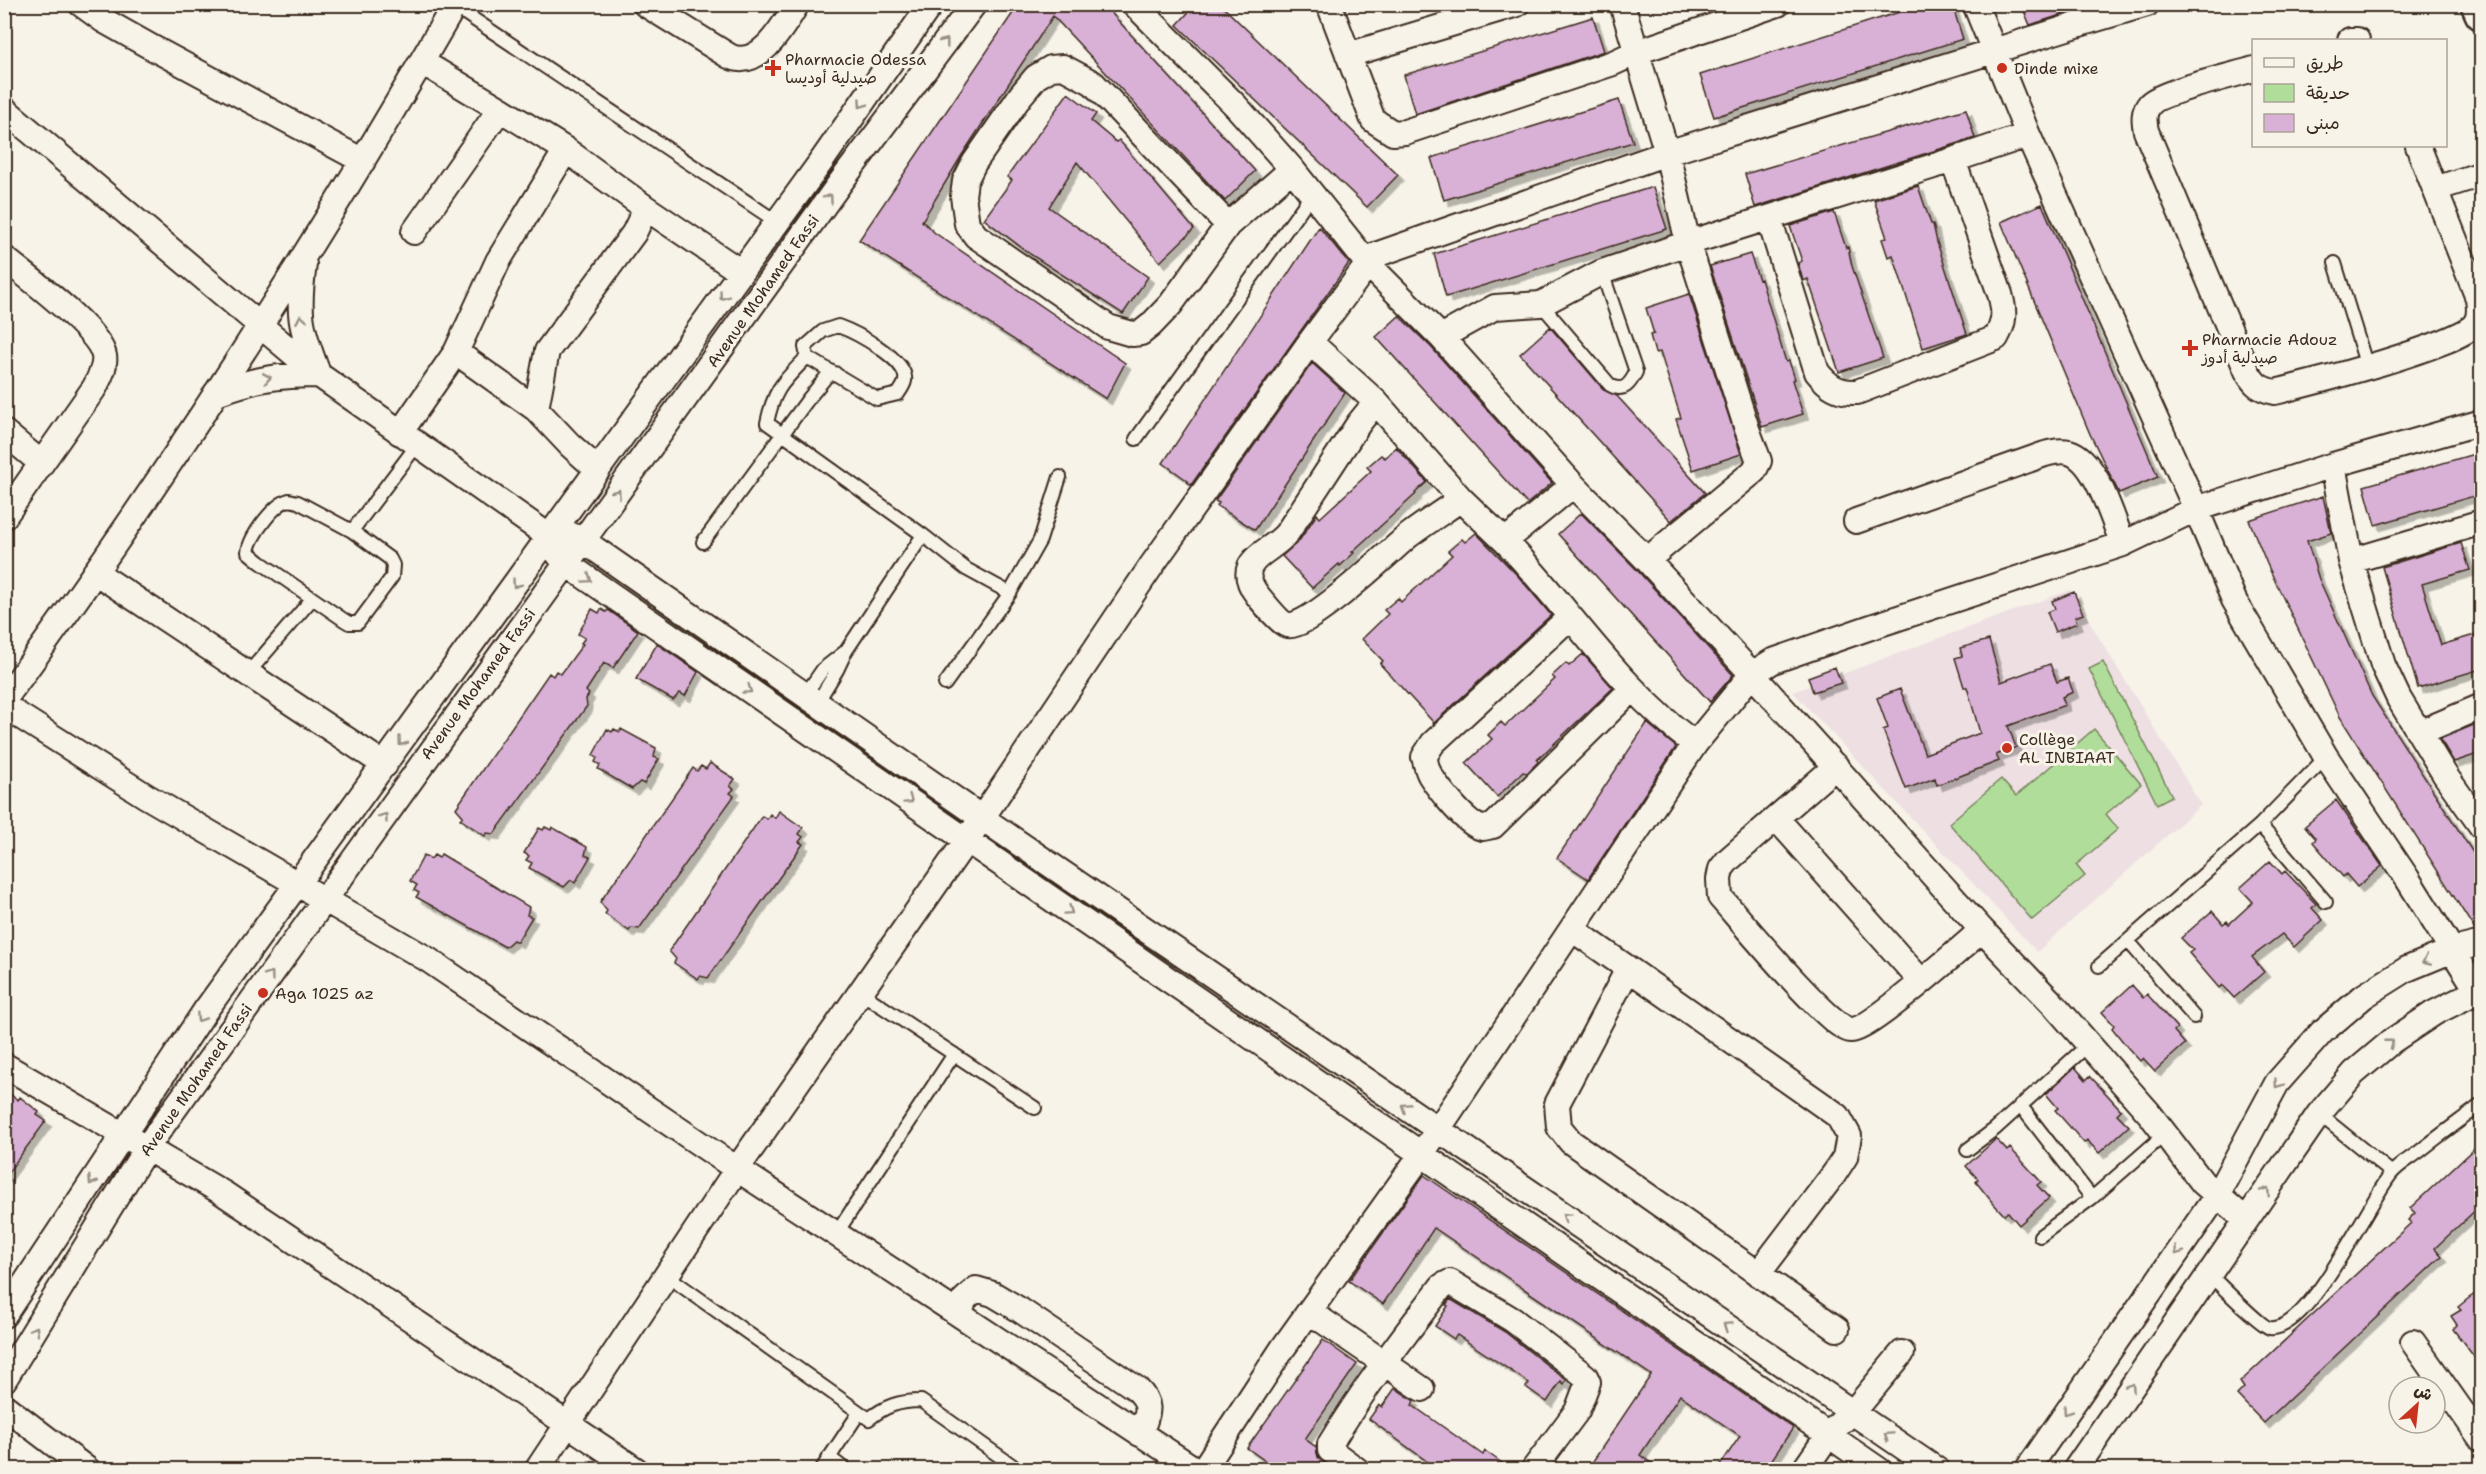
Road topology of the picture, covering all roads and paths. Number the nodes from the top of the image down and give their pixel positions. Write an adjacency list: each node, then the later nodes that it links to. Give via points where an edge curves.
1 (81, 4): 29 (street, via 141,42)
2 (645, 4): 3 (street, via 740,60 753,57 772,40)
3 (797, 4)
4 (932, 4): 36 (street, Avenue Mohamed Fassi, one-way to 36)
5 (974, 4): 76 (street, Avenue Mohamed Fassi, one-way to 5)
6 (1134, 4): 30 (street, via 1236,106)
7 (1329, 4): 19 (street)
8 (1517, 4): 19 (street)
9 (1622, 4): 17 (street)
10 (1778, 4): 17 (street)
11 (1975, 4): 18 (street)
12 (2147, 4): 16 (street)
13 (2478, 4): 15 (street)
14 (455, 5): 20 (street); 36 (lane)
15 (2481, 13)
16 (2080, 14): 18 (street)
17 (1637, 52): 19 (street, via 1393,133 1373,120); 27 (street)
18 (1993, 52): 24 (street); 27 (street)
19 (1348, 55)
20 (422, 62): 23 (street); 29 (street)
21 (2252, 69): 52 (street, via 2157,98 2145,112 2146,131 2254,384 2275,392)
22 (4, 109): 47 (street)
23 (500, 109): 26 (street); 38 (street)
24 (2028, 135): 28 (street); 69 (street)
25 (2418, 147): 32 (street)
26 (566, 150): 34 (street); 50 (street, via 498,261)
27 (1667, 153): 39 (street); 42 (street)
28 (1953, 160): 35 (street); 35 (street, via 2000,294 2004,325 1996,338 1857,392 1845,393 1827,385 1816,372)
29 (363, 161): 40 (street)
30 (1292, 170): 33 (street); 37 (street)
31 (2481, 174): 32 (street)
32 (2435, 189): 52 (street, via 2478,298 2479,316 2463,335)
33 (1312, 194): 42 (street); 62 (lane)
34 (646, 207): 44 (street); 57 (street, via 634,233 547,351)
35 (1769, 218): 39 (street)
36 (777, 222): 44 (street, Avenue Mohamed Fassi)
37 (1228, 225): 37 (street, via 1171,304 1141,333 1132,334 1108,327 976,236 967,224 965,181 1036,77 1051,68 1063,67 1093,83)
38 (414, 232)
39 (1688, 243): 45 (street); 80 (street, via 1759,461 1754,471)
40 (305, 255): 47 (street); 54 (street, one-way to 40, via 300,318)
41 (4, 258): 63 (street, via 84,325 99,342 104,355 95,387)
42 (1366, 262): 48 (street); 49 (street)
43 (2335, 263): 52 (lane)
44 (741, 272): 65 (street, Avenue Mohamed Fassi, one-way to 65)
45 (1602, 272): 46 (street); 46 (lane, via 1636,372 1624,388 1610,385)
46 (1541, 304): 48 (street, via 1495,308)
47 (261, 326): 54 (street); 55 (street)
48 (1441, 337): 67 (street)
49 (1310, 342): 56 (street); 100 (street, via 1152,565)
50 (456, 352): 57 (street); 61 (street)
51 (807, 357): 53 (lane); 53 (lane, via 805,346 823,331 838,326 855,332 890,357 902,369 905,381 898,394 877,399); 60 (lane, via 785,378 771,404 767,423)
52 (2367, 366)
53 (835, 373): 60 (lane, via 819,385)
54 (319, 375): 55 (street, one-way to 54, via 279,375); 61 (street)
55 (216, 393): 83 (street)
56 (1376, 402): 68 (street); 68 (street, via 1287,533 1251,564 1249,575 1258,596 1287,625 1296,625 1334,600 1409,536)
57 (536, 409): 65 (street)
58 (2481, 422): 64 (street)
59 (4, 432): 63 (street)
60 (781, 434): 74 (lane); 78 (lane)
61 (409, 439): 73 (lane); 75 (street)
62 (1136, 439)
63 (41, 463): 70 (street)
64 (2333, 465): 69 (street); 81 (street)
65 (598, 470): 75 (street, Avenue Mohamed Fassi)
66 (1060, 477): 84 (lane, via 1040,540)
67 (1573, 485): 77 (street); 80 (street)
68 (1461, 499): 77 (street)
69 (2196, 509): 79 (street); 97 (street, via 2234,600)
70 (4, 518)
71 (1856, 521): 79 (street, via 2045,454 2068,452 2092,470)
72 (2481, 522): 81 (street)
73 (352, 531): 85 (lane, via 390,559 392,577 358,623 349,623); 85 (lane, via 289,500 276,506 251,542 251,556)
74 (922, 535): 84 (lane, via 966,569); 91 (lane, via 837,670)
75 (550, 537): 76 (street, via 563,533); 82 (street); 98 (street, Avenue Mohamed Fassi, one-way to 98)
76 (582, 540): 82 (street, Avenue Mohamed Fassi); 91 (street)
77 (1505, 541): 86 (street)
78 (703, 542)
79 (2123, 544): 88 (street, via 1850,634 1773,661)
80 (1647, 560): 88 (street)
81 (2351, 561): 95 (street, via 2383,665)
82 (565, 563): 104 (street, one-way to 104); 106 (street, Avenue Mohamed Fassi, one-way to 82)
83 (96, 572): 87 (street); 92 (street)
84 (1010, 593): 89 (lane)
85 (312, 599): 87 (lane)
86 (1570, 617): 90 (street); 90 (street, via 1433,743 1424,757 1428,773 1445,794 1476,826 1493,826)
87 (249, 672): 98 (street)
88 (1752, 674): 96 (street); 99 (street)
89 (945, 684)
90 (1632, 689): 96 (street)
91 (811, 699): 100 (street)
92 (4, 700)
93 (4, 706): 105 (street, via 146,796)
94 (2481, 706): 95 (street)
95 (2421, 732): 103 (street)
96 (1695, 744): 108 (street)
97 (2326, 757): 102 (lane); 112 (street)
98 (386, 765): 105 (street, Avenue Mohamed Fassi)
99 (1836, 766): 101 (street); 109 (street)
100 (982, 818): 104 (street); 126 (street, one-way to 100)
101 (1777, 819): 115 (street); 115 (street, via 1728,860 1721,869 1718,888 1720,897 1784,970 1849,1031 1859,1028)
102 (2260, 825): 107 (lane); 110 (lane)
103 (2481, 827)
104 (966, 840): 117 (street); 131 (street, one-way to 131)
105 (298, 883): 106 (street); 127 (street, Avenue Mohamed Fassi, one-way to 127)
106 (325, 899): 129 (street, Avenue Mohamed Fassi, one-way to 106); 132 (street, via 427,959)
107 (2326, 902)
108 (1572, 929): 114 (street); 126 (street)
109 (1982, 930): 115 (street); 119 (street)
110 (2128, 941): 113 (lane); 118 (lane)
111 (2481, 943): 112 (street)
112 (2453, 950): 116 (street); 134 (street, one-way to 134, via 2407,969 2364,996 2322,1032 2277,1083)
113 (2099, 966)
114 (1628, 969): 139 (street, via 1557,1104 1559,1127 1571,1142); 139 (street, via 1838,1116 1849,1136 1845,1157 1834,1174)
115 (1921, 981)
116 (2479, 989): 125 (street, one-way to 116, via 2354,1073 2392,1041)
117 (860, 992): 120 (lane); 132 (street)
118 (2194, 1017)
119 (2088, 1045): 123 (lane); 128 (street)
120 (954, 1054): 124 (lane); 137 (lane)
121 (4, 1065): 127 (street)
122 (2481, 1104): 133 (lane)
123 (2020, 1105): 130 (lane); 135 (lane)
124 (1035, 1108)
125 (2319, 1114): 133 (lane); 136 (street, one-way to 125)
126 (1437, 1129): 131 (street); 152 (street, one-way to 126)
127 (123, 1133): 129 (street); 143 (street, Avenue Mohamed Fassi, one-way to 143)
128 (2165, 1134): 134 (street); 135 (lane)
129 (147, 1147): 149 (street, Avenue Mohamed Fassi, one-way to 129); 154 (street, via 289,1237)
130 (1967, 1150)
131 (1421, 1155): 142 (street); 156 (street)
132 (737, 1169): 137 (street); 141 (street)
133 (2392, 1173): 140 (lane, via 2317,1293 2289,1323 2267,1328)
134 (2217, 1195): 136 (street); 172 (street, one-way to 172)
135 (2092, 1198): 138 (lane)
136 (2246, 1220): 140 (street)
137 (836, 1234): 144 (street)
138 (2040, 1236)
139 (1758, 1274): 145 (street)
140 (2209, 1274): 173 (street, one-way to 140)
141 (666, 1275): 153 (lane); 154 (street)
142 (1310, 1312): 148 (street); 166 (street)
143 (4, 1315)
144 (960, 1315): 155 (street); 155 (street, via 964,1300 976,1289 1020,1310 1145,1397 1149,1408)
145 (1836, 1329)
146 (2413, 1342): 157 (street)
147 (1902, 1353): 152 (street)
148 (1383, 1363): 150 (street); 167 (street, via 1329,1447); 168 (street, via 1446,1282 1513,1320 1588,1382 1577,1411)
149 (4, 1380)
150 (1422, 1389)
151 (4, 1406): 159 (street)
152 (1852, 1411): 156 (street); 171 (street, one-way to 152)
153 (859, 1413): 158 (lane); 164 (lane, via 869,1419 883,1408 904,1401 921,1401)
154 (567, 1425): 160 (street); 161 (street)
155 (1140, 1434): 165 (street)
156 (1829, 1434): 169 (street); 170 (street)
157 (2481, 1440)
158 (829, 1457): 162 (lane); 163 (lane)
159 (87, 1470)
160 (537, 1470)
161 (636, 1470)
162 (821, 1470)
163 (846, 1470)
164 (1019, 1470)
165 (1196, 1470)
166 (1203, 1470)
167 (1357, 1470)
168 (1533, 1470)
169 (1804, 1470)
170 (1879, 1470)
171 (1937, 1470)
172 (2027, 1470)
173 (2075, 1470)

